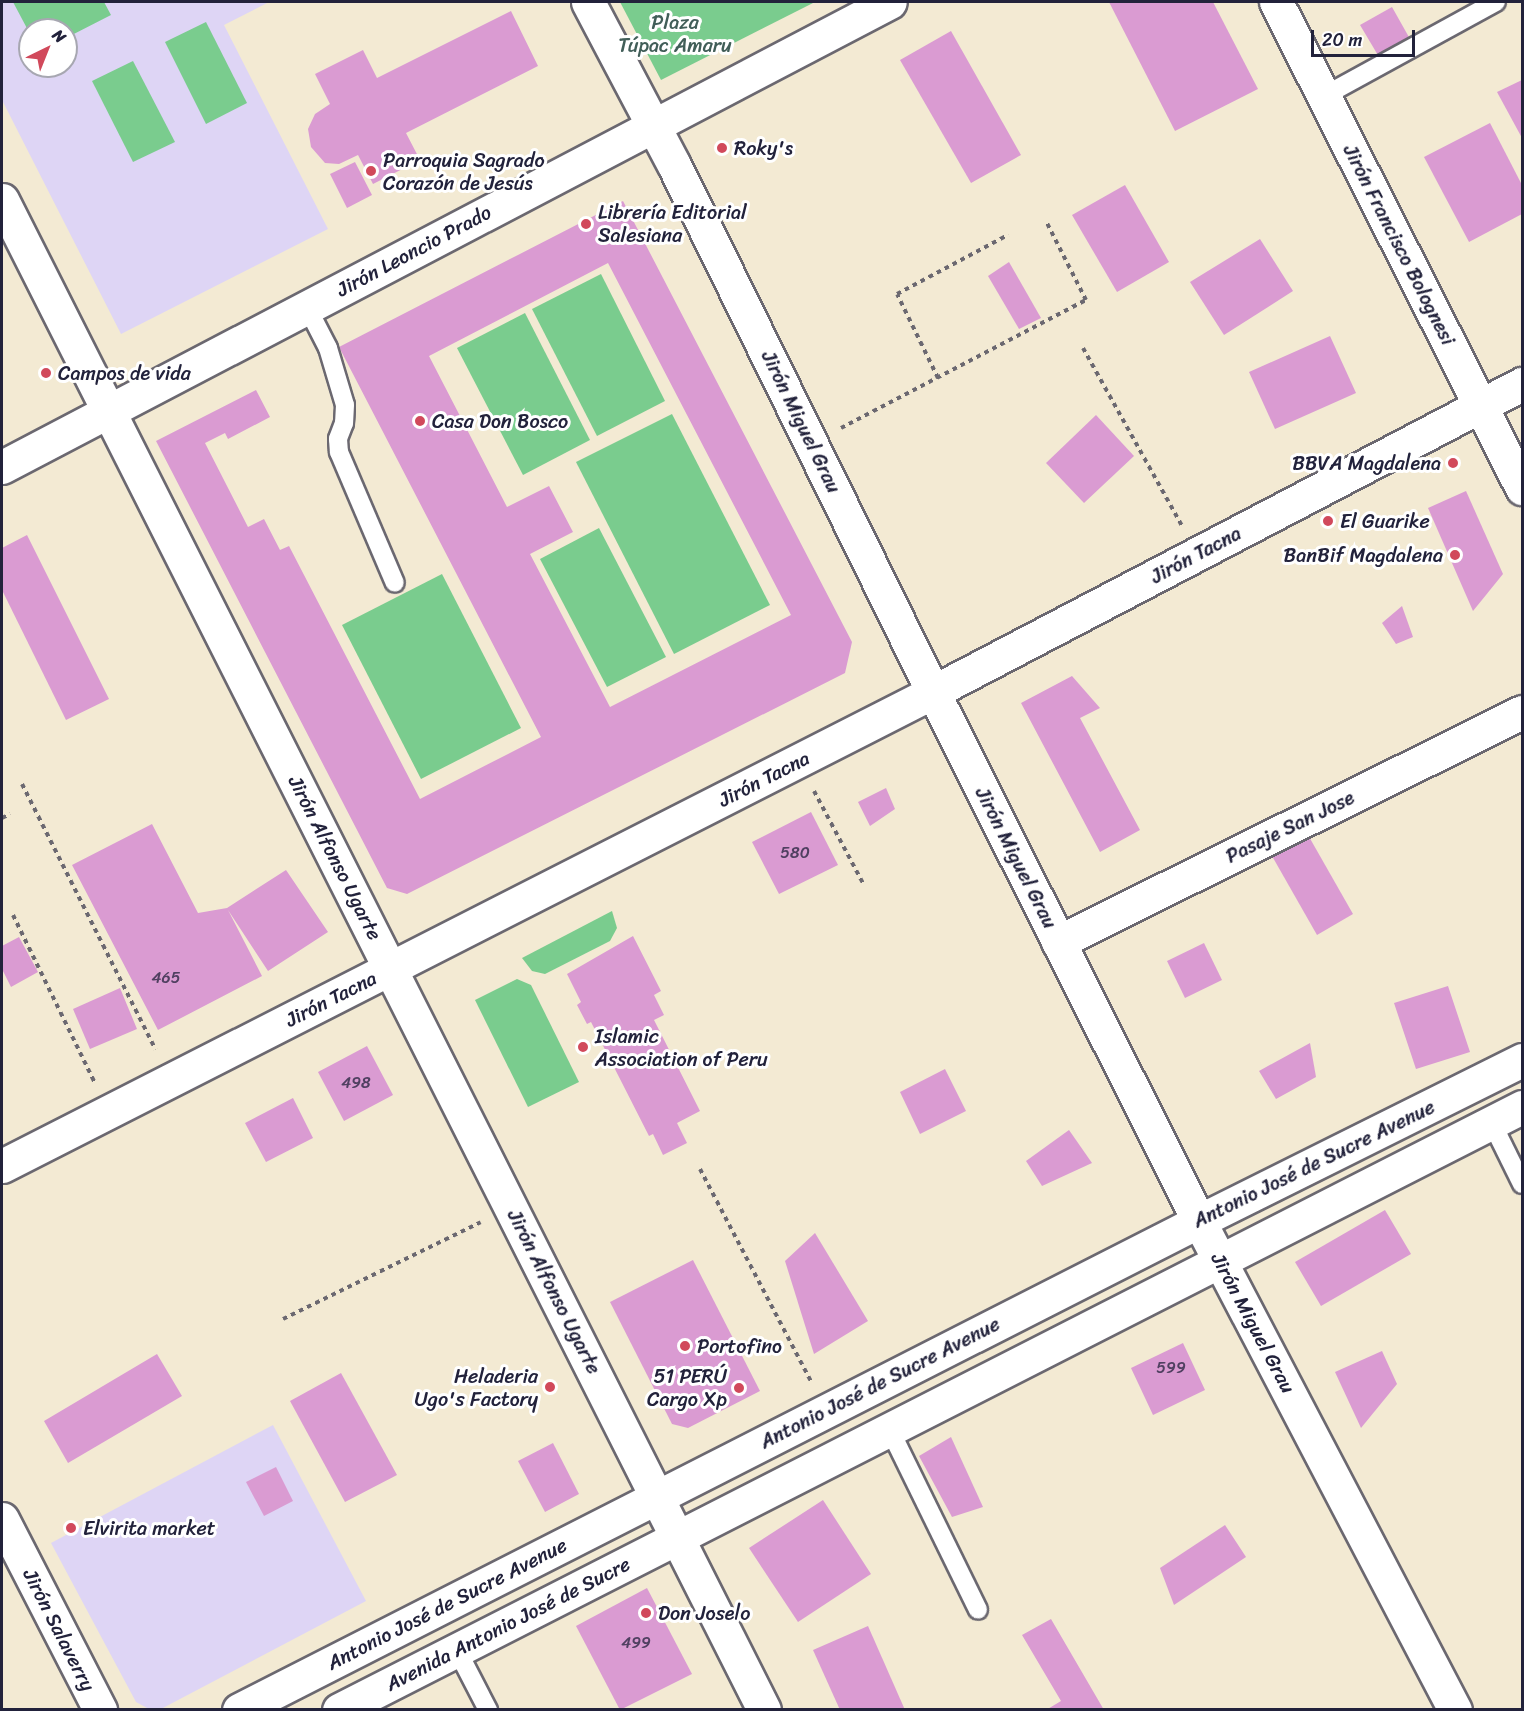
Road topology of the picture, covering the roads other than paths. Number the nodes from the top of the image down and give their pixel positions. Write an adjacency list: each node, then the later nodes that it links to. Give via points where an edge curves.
1 (588, 2): 6 (street, Jirón Miguel Grau)
2 (890, 2): 6 (street, Jirón Leoncio Prado)
3 (1276, 2): 5 (street, Jirón Francisco Bolognesi)
4 (1496, 2): 5 (lane)
5 (1324, 96): 10 (street, Jirón Francisco Bolognesi)
6 (652, 127): 8 (street, Jirón Leoncio Prado); 15 (street, Jirón Miguel Grau)
7 (2, 200): 11 (street, Jirón Alfonso Ugarte)
8 (308, 307): 11 (street, Jirón Leoncio Prado); 14 (lane, via 328,348 345,405 339,452)
9 (1522, 384): 10 (street, Jirón Tacna)
10 (1481, 406): 13 (street, Jirón Francisco Bolognesi); 15 (street, Jirón Tacna)
11 (109, 410): 12 (street, Jirón Leoncio Prado); 18 (street, Jirón Alfonso Ugarte)
12 (2, 467)
13 (1522, 488)
14 (395, 583)
15 (933, 692): 17 (street, Jirón Miguel Grau); 18 (street, Jirón Tacna)
16 (1522, 712): 17 (street, Pasaje San Jose)
17 (1058, 942): 24 (street, Jirón Miguel Grau)
18 (390, 968): 22 (street, Jirón Tacna); 27 (street, Jirón Alfonso Ugarte)
19 (1522, 1060): 24 (street, Antonio José de Sucre Avenue)
20 (1522, 1107): 21 (street)
21 (1492, 1123): 23 (lane); 25 (street)
22 (2, 1166)
23 (1522, 1184)
24 (1200, 1221): 25 (street, Jirón Miguel Grau); 27 (street, Antonio José de Sucre Avenue)
25 (1221, 1261): 26 (street); 37 (street, Jirón Miguel Grau)
26 (890, 1430): 29 (street); 30 (lane)
27 (657, 1497): 29 (street, Jirón Alfonso Ugarte); 33 (street, Antonio José de Sucre Avenue)
28 (2, 1519): 32 (street, Jirón Salaverry)
29 (678, 1539): 31 (street, Avenida Antonio José de Sucre); 36 (street, Jirón Alfonso Ugarte)
30 (978, 1610)
31 (457, 1650): 34 (street, Avenida Antonio José de Sucre); 35 (lane)
32 (100, 1710)
33 (239, 1710)
34 (339, 1710)
35 (488, 1710)
36 (764, 1710)
37 (1455, 1710)

